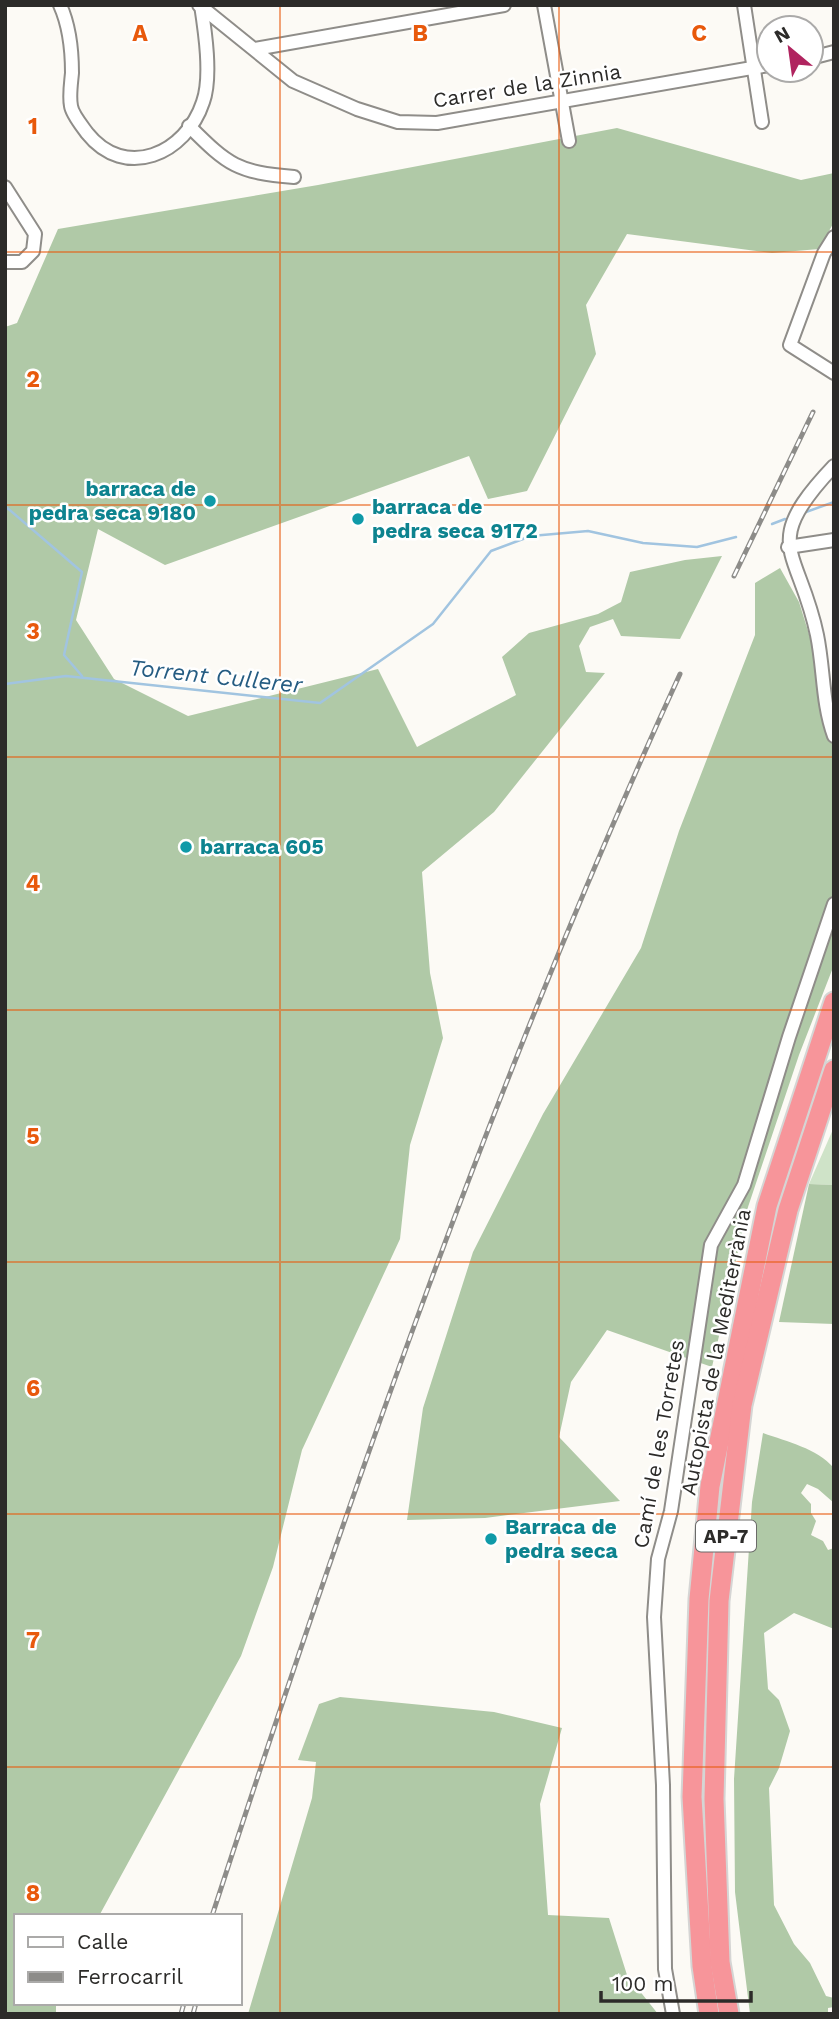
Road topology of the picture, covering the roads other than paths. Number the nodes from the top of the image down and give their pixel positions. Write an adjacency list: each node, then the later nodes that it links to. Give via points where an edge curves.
1 (60, 5): 13 (street, via 68,23 71,108 99,146 112,155 136,160 160,153)
2 (504, 5): 6 (street)
3 (544, 5): 11 (street)
4 (744, 5): 9 (street)
5 (201, 6): 7 (street, Carrer de la Zinnia); 13 (street, via 204,101)
6 (277, 46): 7 (street); 8 (street)
7 (255, 50): 8 (street, Carrer de la Zinnia)
8 (275, 66): 11 (street, Carrer de la Zinnia, via 293,81 398,122 437,122)
9 (755, 68): 11 (street, Carrer de la Zinnia)
10 (757, 84): 12 (street)
11 (560, 102): 14 (street)
12 (762, 122)
13 (189, 126): 15 (street, via 219,156 251,173)
14 (569, 142)
15 (294, 177)
16 (5, 187): 18 (street, via 35,234 33,251 22,262)
17 (834, 237): 19 (street, via 789,345)
18 (5, 262)
19 (834, 373)
20 (834, 466): 22 (street, via 798,510)
21 (834, 540): 22 (street)
22 (788, 547): 23 (street, via 812,616 825,712)
23 (834, 736)
24 (834, 904): 27 (street, Camí de les Torretes, via 744,1185 711,1245 671,1511 658,1559 654,1617 663,1785 665,1969)
25 (834, 1003): 28 (highway, Autopista de la Mediterrània / AP-7, via 767,1206 710,1486 699,1599 692,1797)
26 (834, 1070): 29 (highway, Autopista de la Mediterrània / AP-7, via 788,1210 742,1405 719,1601 714,1799 720,1962)
27 (673, 2014)
28 (709, 2014)
29 (729, 2014)

